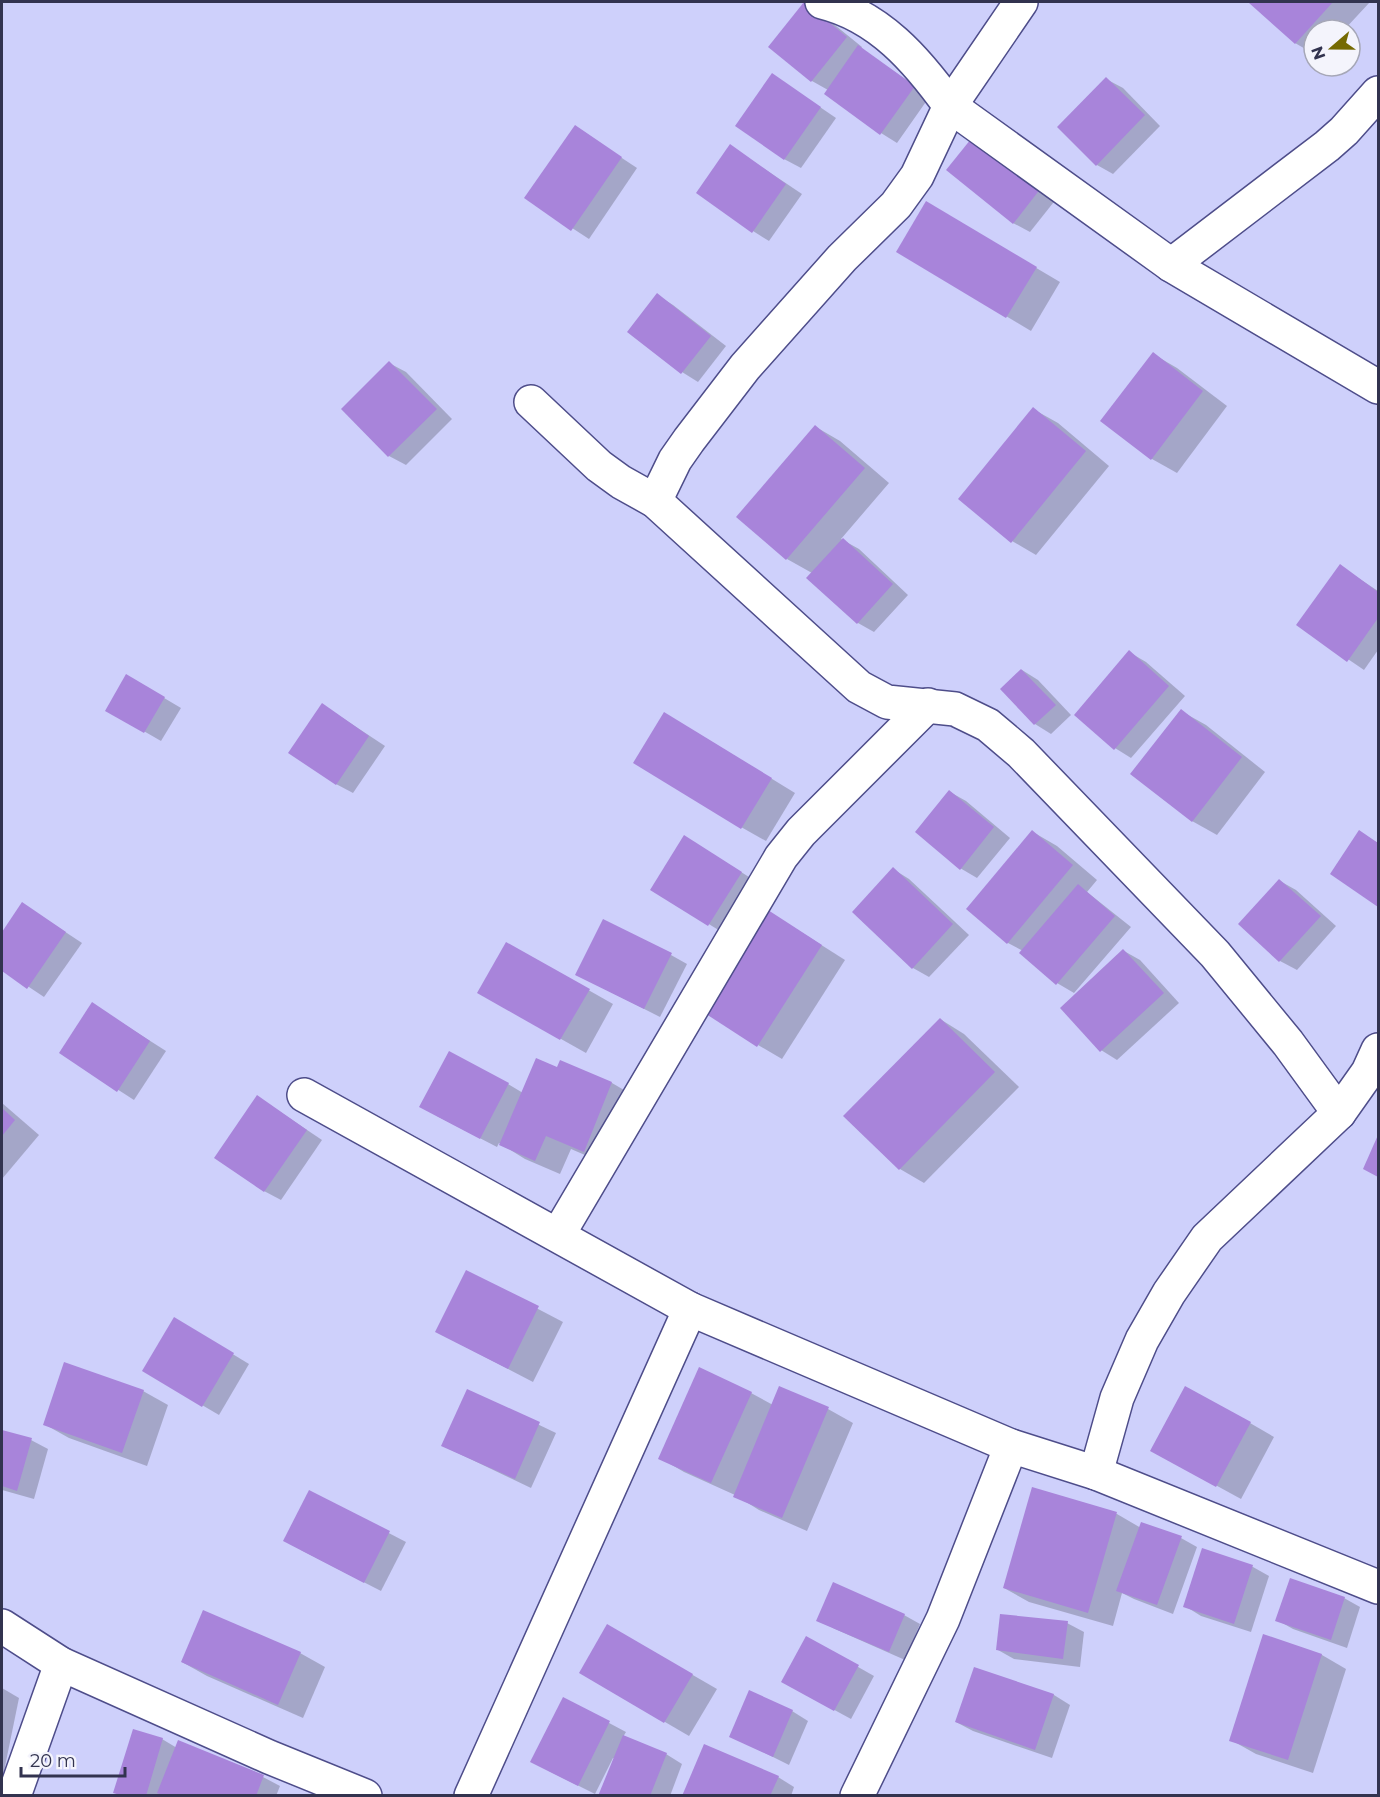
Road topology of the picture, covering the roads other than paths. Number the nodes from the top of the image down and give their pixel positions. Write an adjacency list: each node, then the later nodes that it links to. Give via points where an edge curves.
1 (822, 2): 4 (street, via 837,5 882,29 925,71)
2 (1021, 2): 4 (street)
3 (1378, 93): 5 (street, via 1327,146)
4 (950, 105): 5 (street); 8 (street, via 917,176 896,205 842,258 745,367 675,460)
5 (1171, 265): 6 (street)
6 (1378, 387)
7 (531, 402): 8 (street, via 598,466)
8 (655, 501): 9 (street, via 859,687 887,702)
9 (928, 705): 12 (street, via 956,709 988,726 1021,753 1215,954); 13 (street, via 801,832 781,857)
10 (1378, 1050): 12 (street, via 1368,1072)
11 (304, 1095): 13 (street)
12 (1339, 1113): 16 (street, via 1207,1238 1169,1293 1142,1340 1117,1398)
13 (558, 1235): 14 (street)
14 (690, 1309): 15 (street); 22 (street)
15 (1011, 1446): 16 (street); 23 (street, via 943,1618)
16 (1096, 1473): 17 (street)
17 (1378, 1587)
18 (2, 1626): 19 (street)
19 (61, 1664): 20 (street); 21 (street)
20 (14, 1796)
21 (365, 1796)
22 (471, 1796)
23 (857, 1796)

